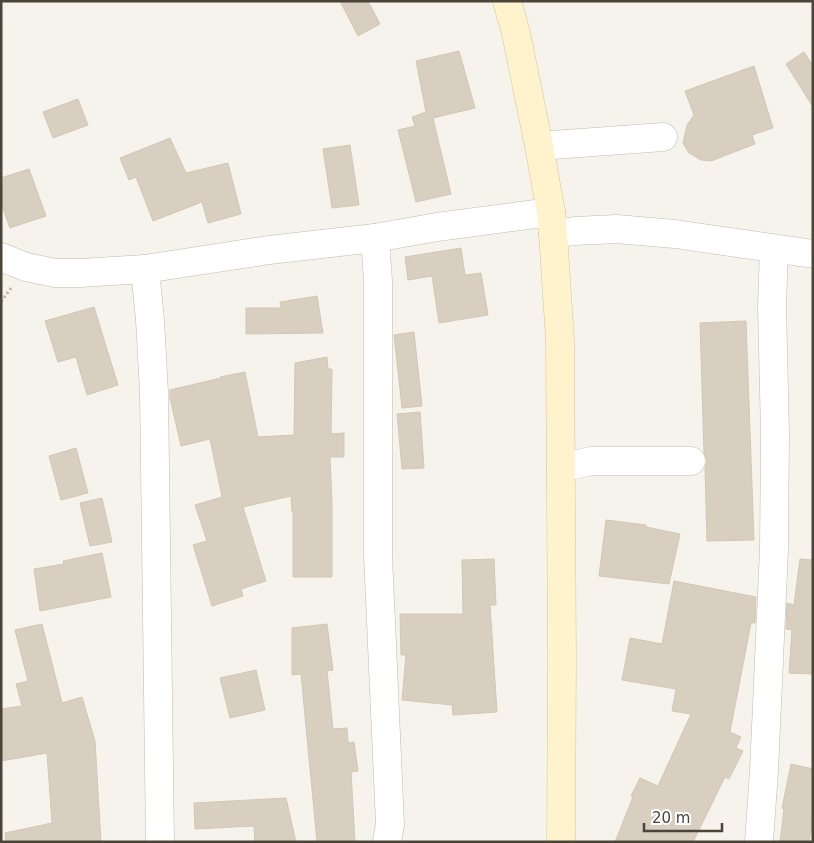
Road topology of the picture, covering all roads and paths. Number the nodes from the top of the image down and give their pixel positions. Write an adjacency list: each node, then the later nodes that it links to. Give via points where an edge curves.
1 (507, 1): 3 (main road)
2 (664, 137): 3 (street)
3 (539, 146): 4 (main road)
4 (552, 223): 5 (street, via 437,227); 6 (street, via 574,231 616,229 675,234); 11 (main road, via 560,340)
5 (375, 238): 9 (street); 13 (street, via 378,281 378,555 390,824)
6 (774, 249): 7 (street); 15 (street, via 774,549)
7 (813, 254)
8 (1, 257): 9 (street, via 55,273)
9 (145, 269): 12 (street, via 154,392)
10 (691, 460): 11 (street, via 591,461)
11 (561, 468): 14 (main road)
12 (160, 842)
13 (387, 842)
14 (561, 842)
15 (759, 842)

